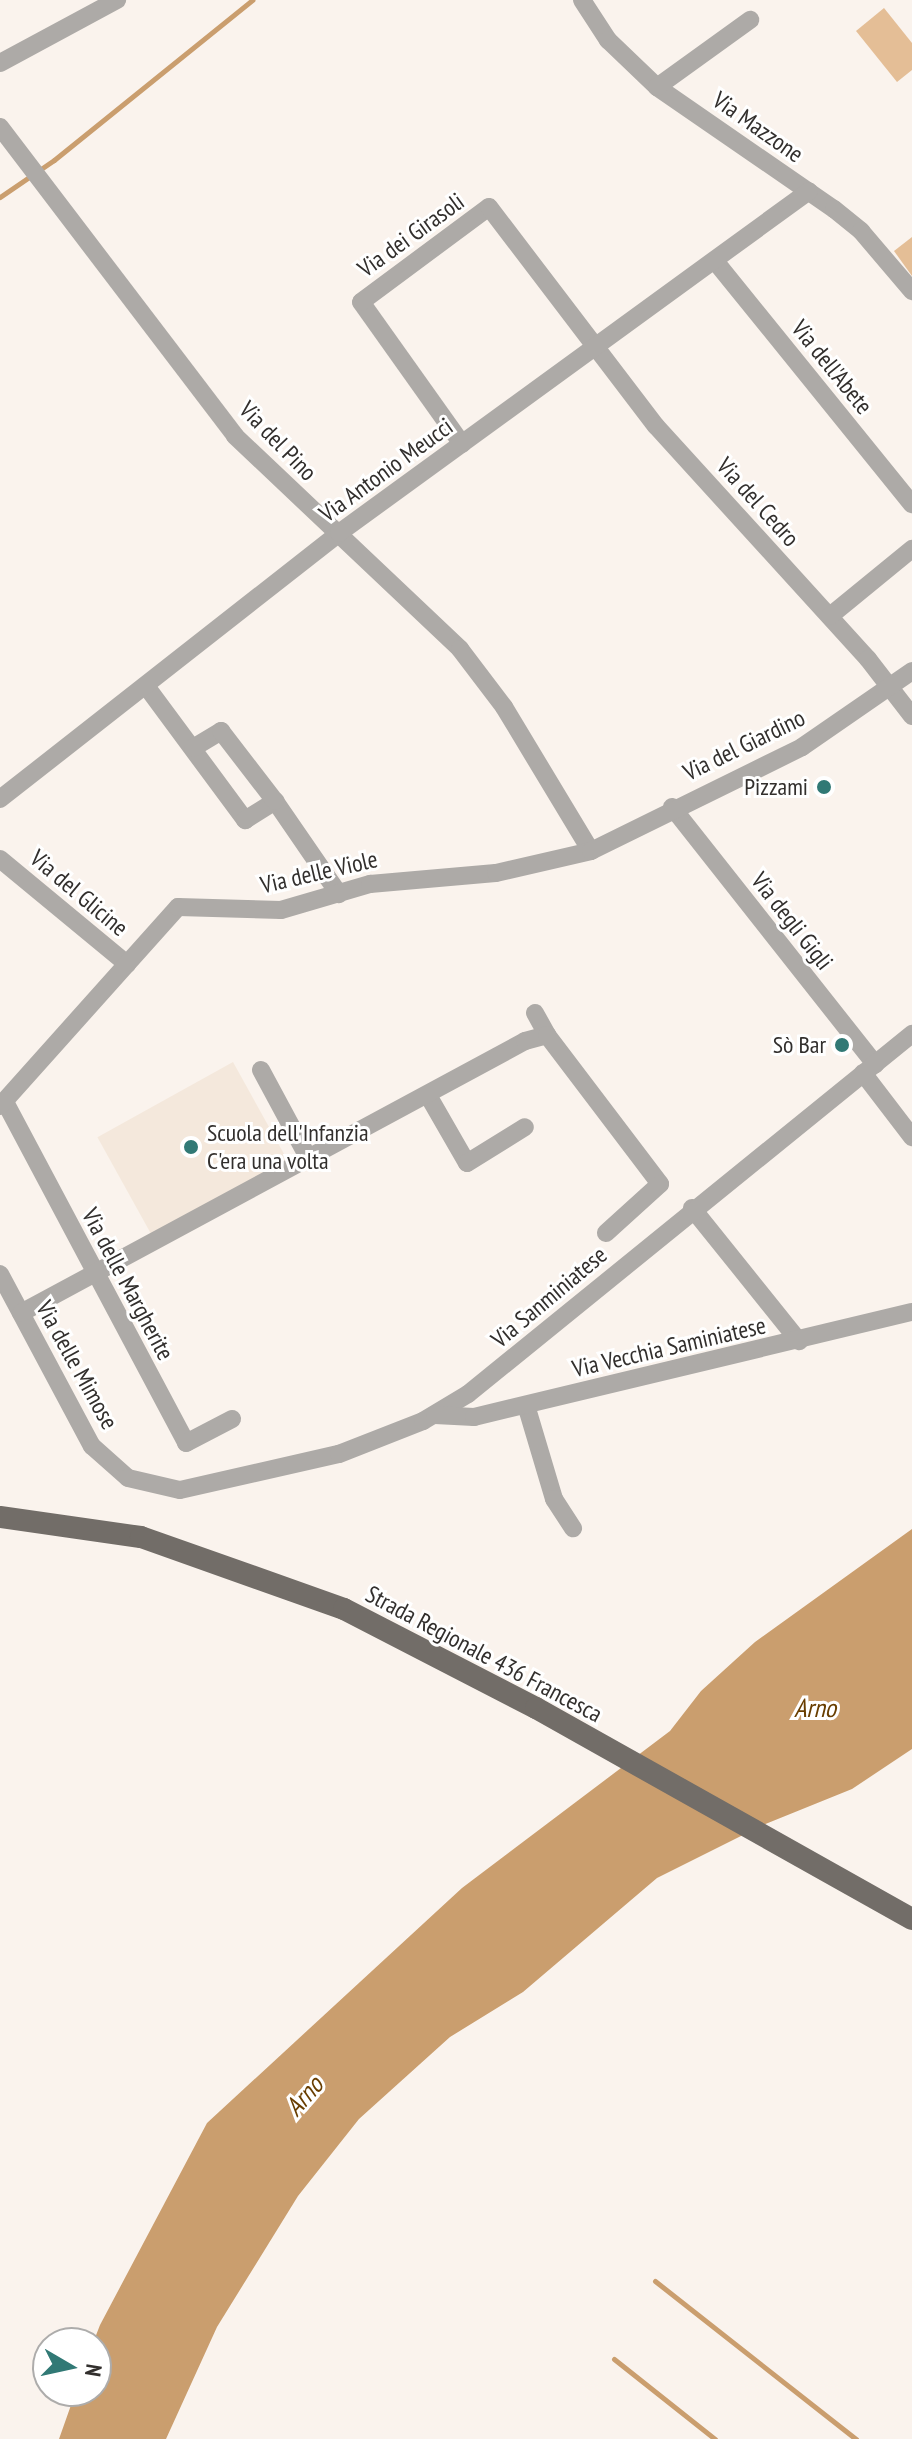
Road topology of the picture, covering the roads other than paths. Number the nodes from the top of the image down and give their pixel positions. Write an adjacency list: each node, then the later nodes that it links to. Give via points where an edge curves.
1 (117, 0): 4 (street)
2 (582, 0): 5 (street, Via Mazzone, via 608,40)
3 (750, 20): 5 (street)
4 (0, 63)
5 (657, 87): 7 (street, Via Mazzone)
6 (0, 127): 13 (street, Via del Pino, via 235,436)
7 (809, 191): 8 (street, Via Antonio Meucci); 9 (street, Via Mazzone, via 861,231)
8 (715, 261): 10 (street, Via Antonio Meucci); 12 (street, Via dell'Abete)
9 (912, 291)
10 (595, 346): 11 (street, Via Antonio Meucci); 11 (street, Via dei Girasoli, via 489,207 361,302); 15 (street, Via del Cedro, via 656,426)
11 (462, 444): 13 (street, Via Antonio Meucci)
12 (912, 504)
13 (339, 533): 17 (street, Via Antonio Meucci); 24 (street, Via del Pino, via 460,649 504,707)
14 (912, 549): 15 (street)
15 (830, 616): 18 (street, Via del Cedro)
16 (912, 671): 18 (street, Via del Giardino)
17 (146, 686): 20 (street); 21 (street, Via Antonio Meucci)
18 (890, 687): 19 (street, Via del Cedro); 23 (street, Via del Giardino, via 802,747)
19 (912, 716)
20 (193, 748): 22 (street, via 221,731); 22 (street, via 245,820)
21 (0, 799)
22 (275, 801): 26 (street)
23 (672, 807): 24 (street, Via del Giardino); 32 (street, Via degli Gigli)
24 (591, 851): 26 (street, Via delle Viole, via 510,871 395,879)
25 (0, 859): 27 (street, Via del Glicine)
26 (339, 894): 27 (street, Via delle Viole, via 281,910 178,907)
27 (127, 964): 35 (street, Via delle Viole)
28 (535, 1013): 29 (street)
29 (547, 1035): 34 (street, via 525,1041); 40 (street, via 660,1184)
30 (906, 1039): 31 (street); 32 (street, Via Sanminiatese)
31 (912, 1060)
32 (869, 1068): 37 (street, Via degli Gigli); 39 (street, Via Sanminiatese)
33 (261, 1070): 38 (street)
34 (429, 1097): 36 (street, via 467,1163); 38 (street)
35 (2, 1104): 42 (street, Via delle Margherite)
36 (525, 1127)
37 (912, 1137)
38 (310, 1161): 42 (street)
39 (692, 1208): 45 (street); 47 (street, Via Sanminiatese, via 492,1375)
40 (606, 1233)
41 (0, 1274): 44 (street, Via delle Mimose)
42 (95, 1274): 44 (street); 48 (street, Via delle Margherite, via 186,1443)
43 (912, 1312): 45 (street, Via Vecchia Saminiatese)
44 (21, 1313): 49 (street, Via delle Mimose, via 100,1455 136,1483)
45 (799, 1341): 46 (street, Via Vecchia Saminiatese)
46 (526, 1405): 47 (street, Via Vecchia Saminiatese, via 474,1417); 51 (street, via 554,1499)
47 (435, 1415): 49 (street, Via Sanminiatese, via 339,1454 207,1485)
48 (232, 1419)
49 (164, 1489)
50 (2, 1517): 52 (main road, Strada Regionale 436 Francesca, via 112,1531 167,1545 281,1584 385,1628)
51 (573, 1528)
52 (912, 1919)

